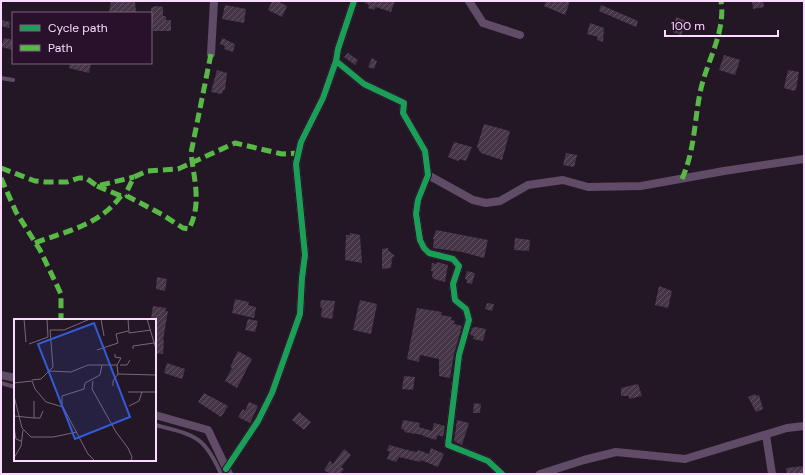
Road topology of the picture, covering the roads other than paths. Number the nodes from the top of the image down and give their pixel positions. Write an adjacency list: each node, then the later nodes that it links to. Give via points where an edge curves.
1 (214, 1): 5 (street)
2 (354, 1): 6 (street)
3 (469, 1): 4 (street, via 483,23)
4 (520, 35)
5 (211, 54)
6 (336, 61): 10 (street, via 364,84 404,103 403,113 425,151); 19 (street, via 323,98 301,142 296,164 305,255 300,314 272,393 258,421)
7 (1, 78): 8 (lane)
8 (13, 80)
9 (804, 159): 10 (street, via 641,186 588,187 563,180 528,185 500,201 486,203 473,200)
10 (428, 175): 20 (street, via 418,200 416,214 420,240 429,253 457,262 459,266 453,284 455,300 469,315 467,332 459,355 448,445 488,461)
11 (1, 374): 12 (street)
12 (14, 378)
13 (1, 383): 14 (lane)
14 (14, 387)
15 (156, 415): 19 (street, via 208,430)
16 (156, 425): 19 (lane, via 196,437 209,449)
17 (804, 426): 18 (street)
18 (766, 435): 21 (street, via 685,459 616,452); 22 (street)
19 (225, 472)
20 (502, 474)
21 (540, 474)
22 (772, 474)

